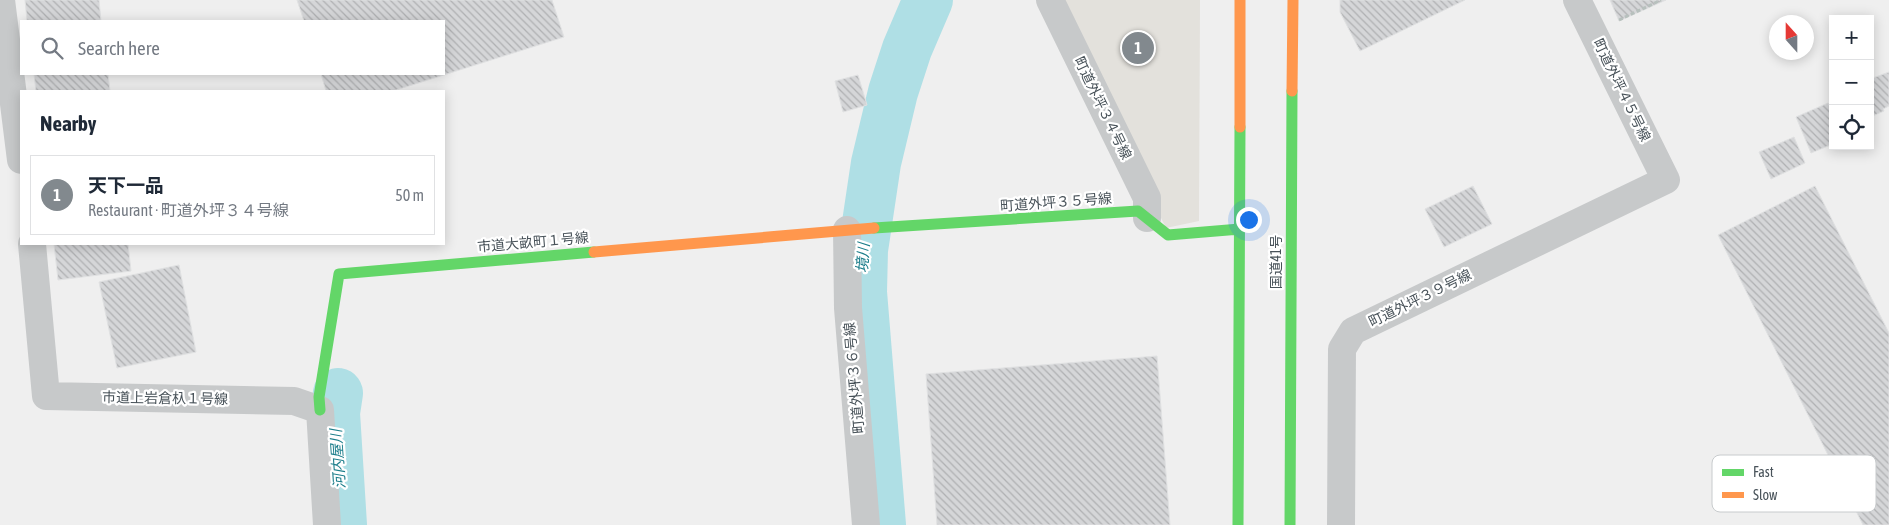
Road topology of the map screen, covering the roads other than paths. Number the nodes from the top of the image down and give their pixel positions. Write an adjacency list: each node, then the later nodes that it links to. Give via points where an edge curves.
1 (1050, 0): 8 (street, 町道外坪３４号線, via 1147,198)
2 (1240, 0): 9 (main road)
3 (1293, 0): 16 (main road, 国道41号)
4 (1577, 0): 7 (street, 町道外坪４５号線)
5 (2, 10): 6 (street)
6 (20, 152)
7 (1666, 180): 17 (street, 町道外坪３９号線, via 1353,331 1342,349)
8 (1147, 218): 9 (main road, 町道外坪３５号線, via 1168,235); 10 (main road, 町道外坪３５号線, via 1138,212)
9 (1240, 229): 15 (main road)
10 (855, 230): 12 (main road, 市道大畝町１号線, via 339,274); 14 (street, 町道外坪３６号線, via 848,308)
11 (32, 245): 12 (street, 市道上岩倉杁１号線, via 46,396)
12 (319, 403): 13 (street)
13 (327, 525)
14 (866, 525)
15 (1238, 525)
16 (1290, 525)
17 (1341, 525)

